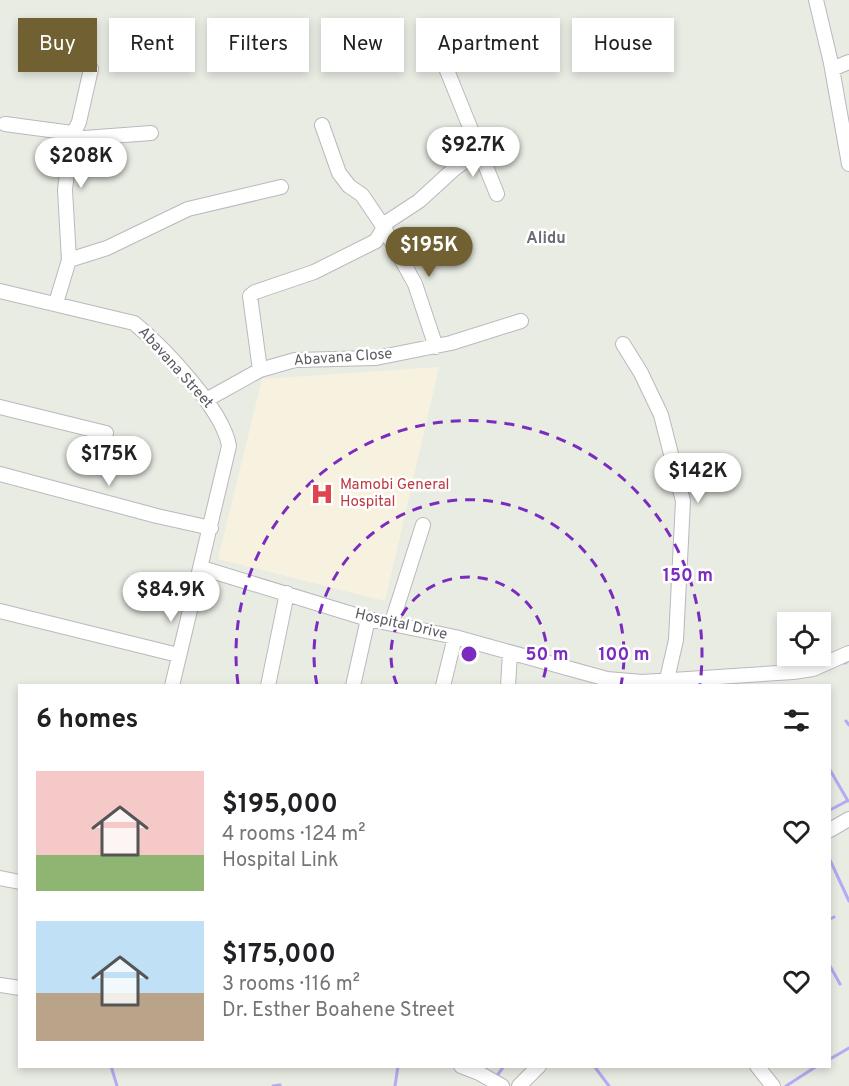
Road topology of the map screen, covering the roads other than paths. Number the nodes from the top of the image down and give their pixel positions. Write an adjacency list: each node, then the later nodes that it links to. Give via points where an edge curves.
1 (816, 0): 3 (street)
2 (849, 62): 3 (street)
3 (832, 69): 11 (street)
4 (90, 72): 9 (street, via 79,122)
5 (448, 72): 10 (street)
6 (5, 124): 9 (street)
7 (322, 125): 14 (street, via 339,173 362,195)
8 (152, 133): 9 (street)
9 (71, 136): 15 (street, via 65,190)
10 (479, 151): 13 (street); 14 (street)
11 (849, 164)
12 (281, 187): 15 (street, via 188,209 107,248)
13 (497, 194)
14 (383, 226): 20 (street, via 420,297); 21 (street, via 376,241 314,272 250,296)
15 (69, 260): 17 (street)
16 (0, 291): 17 (street, Abavana Street)
17 (56, 303): 22 (street, Abavana Street, via 134,323)
18 (521, 321): 20 (street, Abavana Close)
19 (622, 344): 37 (street, via 661,416 682,501 676,640)
20 (436, 347): 21 (street, Abavana Close, via 376,358 295,360)
21 (260, 370): 22 (street, Abavana Close)
22 (206, 400): 27 (street, Abavana Street, via 226,433 229,446)
23 (0, 407): 24 (street)
24 (106, 434)
25 (0, 474): 27 (street)
26 (423, 525): 32 (street)
27 (211, 528): 28 (street, Abavana Street)
28 (202, 568): 29 (street, Hospital Drive); 36 (street, Abavana Street)
29 (287, 593): 31 (street, Hospital Drive); 39 (street)
30 (0, 611): 36 (street)
31 (368, 619): 32 (street, Hospital Drive); 40 (street)
32 (392, 622): 33 (street, Hospital Drive)
33 (454, 637): 34 (street, Hospital Drive); 41 (street)
34 (510, 653): 37 (street, Hospital Drive, via 607,679); 42 (street)
35 (849, 653): 37 (street, Hospital Drive, via 802,671)
36 (178, 655): 38 (street, Abavana Street)
37 (661, 682)
38 (172, 684)
39 (268, 684)
40 (353, 684)
41 (443, 684)
42 (508, 684)
43 (849, 819): 44 (street)
44 (831, 829)
45 (0, 879): 46 (street)
46 (18, 882)
47 (0, 985): 48 (street)
48 (18, 988)
49 (467, 1068): 52 (street)
50 (537, 1068): 53 (street)
51 (759, 1068): 54 (street)
52 (500, 1084)
53 (519, 1086)
54 (773, 1086)

